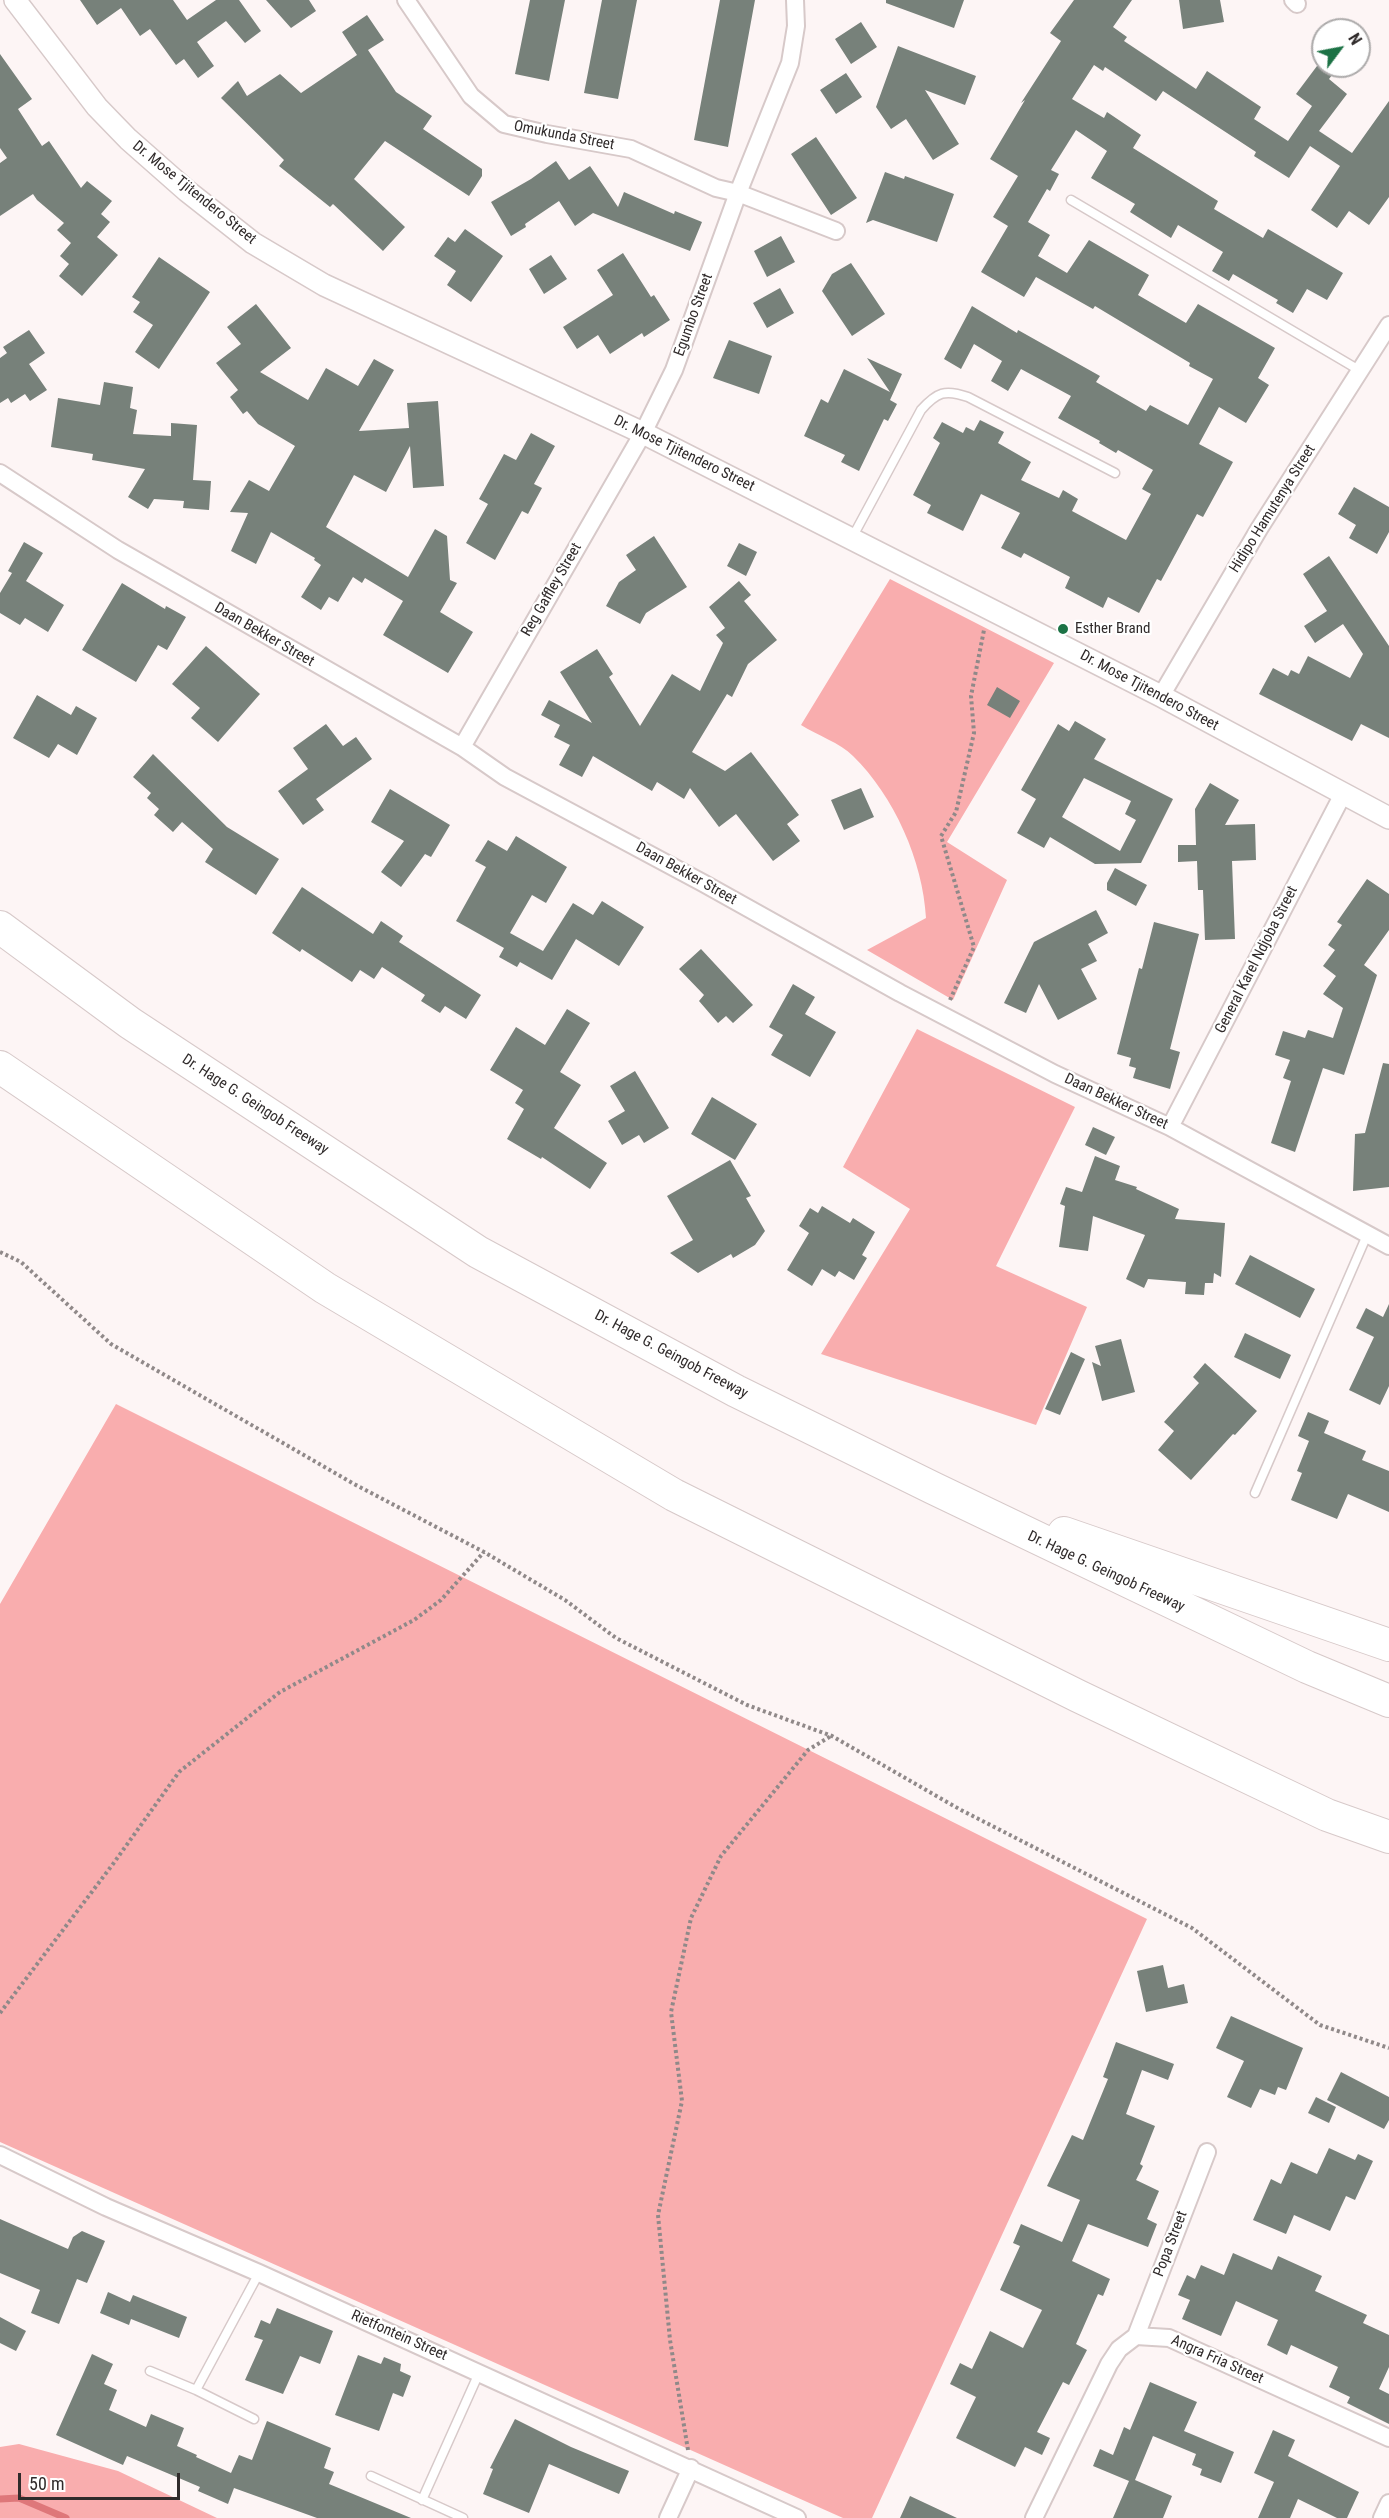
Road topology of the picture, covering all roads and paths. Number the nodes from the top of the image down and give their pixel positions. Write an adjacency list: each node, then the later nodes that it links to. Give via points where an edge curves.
1 (15, 0): 5 (street, Dr. Mose Tjitendero Street)
2 (24, 0): 5 (street, Dr. Mose Tjitendero Street)
3 (406, 0): 6 (street, Omukunda Street, via 471,96 504,124 631,149 716,188)
4 (795, 0): 6 (street, Egumbo Street, via 796,26 790,63)
5 (34, 23): 11 (street, Dr. Mose Tjitendero Street, via 97,107 120,131 253,243 324,285)
6 (738, 193): 8 (street); 11 (street, Egumbo Street, via 675,370)
7 (1071, 200): 10 (lane)
8 (836, 231)
9 (1387, 334): 10 (street, Hidipo Hamutenya Street)
10 (1359, 370): 16 (street, Hidipo Hamutenya Street)
11 (643, 433): 14 (street, Dr. Mose Tjitendero Street); 17 (street, Reg Gaffley Street)
12 (0, 473): 17 (street, Daan Bekker Street, via 118,550)
13 (1114, 473): 14 (lane, via 968,397 948,392 931,399 921,410)
14 (852, 538): 15 (street, Dr. Mose Tjitendero Street)
15 (989, 608): 16 (street, Dr. Mose Tjitendero Street); 21 (path, via 971,696 972,743 956,812 941,836 975,947)
16 (1161, 696): 18 (street, Dr. Mose Tjitendero Street)
17 (462, 747): 23 (street, Daan Bekker Street, via 505,777 900,993 1055,1074)
18 (1343, 794): 19 (street, Dr. Mose Tjitendero Street); 23 (street, General Karel Ndjoba Street)
19 (1389, 818)
20 (0, 927): 27 (highway, Dr. Hage G. Geingob Freeway, via 130,1023 478,1252 736,1391)
21 (949, 1003)
22 (0, 1067): 33 (highway, via 326,1288 674,1495)
23 (1170, 1127): 24 (street, Daan Bekker Street)
24 (1367, 1235): 25 (street, Daan Bekker Street); 28 (lane)
25 (1389, 1246)
26 (0, 1252): 29 (path, via 21,1262 111,1344 354,1484)
27 (933, 1488): 30 (highway); 31 (highway, Dr. Hage G. Geingob Freeway)
28 (1255, 1493)
29 (484, 1552): 32 (path, via 566,1600 616,1638 747,1705); 36 (path, via 441,1600 414,1620 280,1692 179,1772)
30 (1389, 1645)
31 (1389, 1701)
32 (832, 1736): 37 (path, via 961,1810 1192,1928 1320,2025); 47 (path, via 808,1750 721,1856 691,1918 671,2012 682,2101 658,2214 670,2340)
33 (1327, 1815): 34 (highway); 35 (highway)
34 (1389, 1837)
35 (1389, 1847)
36 (0, 2013)
37 (1389, 2048)
38 (1207, 2152): 41 (street, Popa Street)
39 (0, 2155): 40 (street, Rietfontein Street, via 106,2207)
40 (259, 2273): 43 (street, Rietfontein Street); 44 (lane)
41 (1136, 2336): 46 (street, Angra Fria Street, via 1169,2338); 54 (street, via 1119,2349 1109,2364)
42 (150, 2372): 44 (lane)
43 (479, 2373): 47 (street, Rietfontein Street); 49 (lane)
44 (196, 2390): 45 (lane)
45 (254, 2420)
46 (1389, 2438)
47 (691, 2468): 52 (street); 53 (street, Rietfontein Street)
48 (371, 2476): 49 (lane)
49 (422, 2500): 51 (lane)
50 (1389, 2503): 55 (street)
51 (463, 2518)
52 (668, 2518)
53 (797, 2518)
54 (1034, 2518)
55 (1382, 2518)

